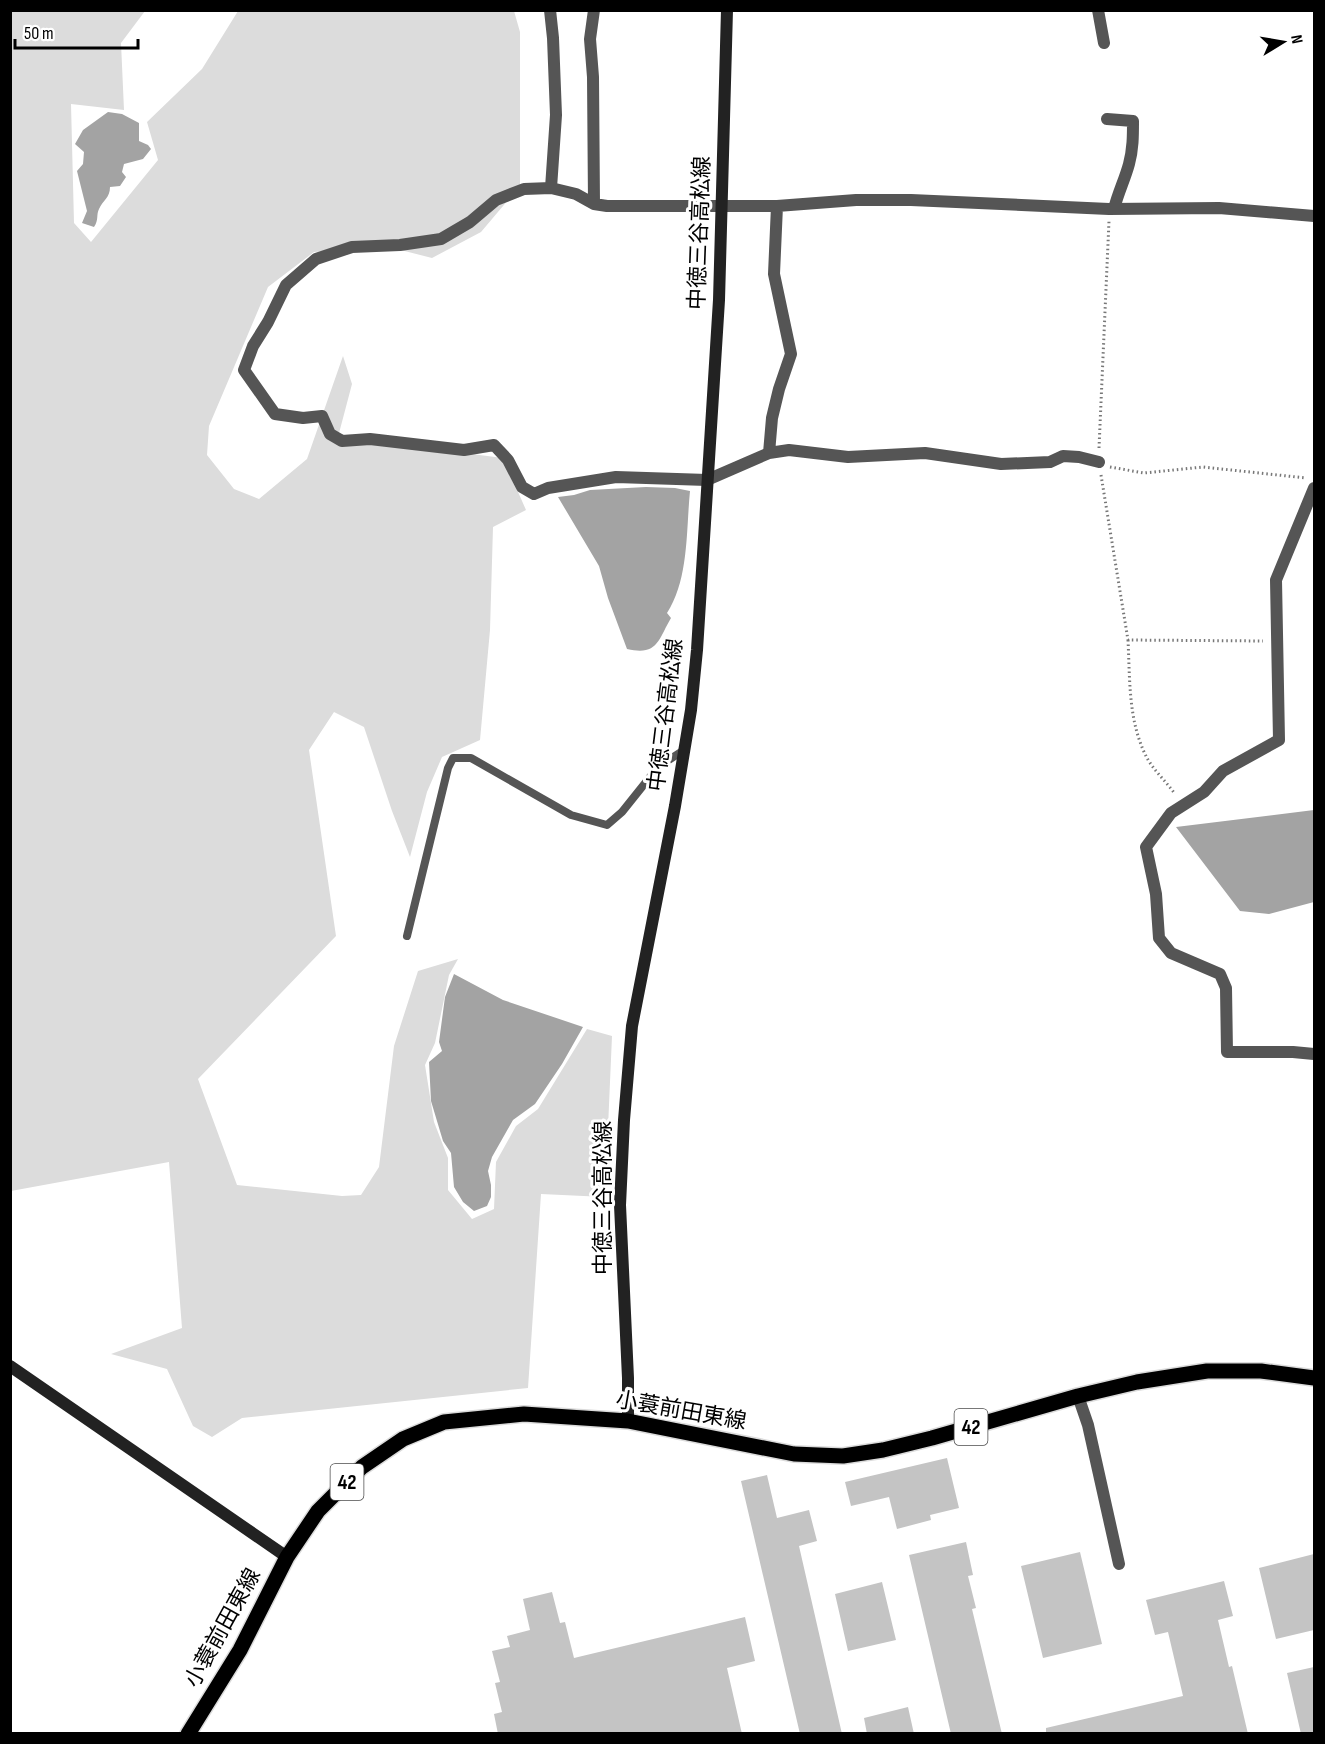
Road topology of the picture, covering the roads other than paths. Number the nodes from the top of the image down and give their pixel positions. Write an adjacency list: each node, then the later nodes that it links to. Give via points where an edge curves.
1 (550, 10): 7 (street, via 556,115)
2 (594, 10): 8 (street, via 590,39)
3 (727, 10): 9 (main road, 中徳三谷高松線)
4 (1098, 10): 5 (street)
5 (1104, 43)
6 (1107, 119): 11 (street, via 1133,121 1129,165)
7 (551, 188): 8 (street, via 576,194); 15 (street, via 524,189 496,200 441,239 352,247 316,259 286,285 244,370 275,414 322,416 330,434 342,441 370,440 464,450 494,445 508,460 522,488 534,494 548,488 616,477)
8 (594, 204): 9 (street)
9 (723, 206): 10 (street); 15 (main road, 中徳三谷高松線)
10 (777, 206): 11 (street, via 900,200); 13 (street, via 774,274 791,354 772,418)
11 (1112, 209): 12 (street, via 1219,208)
12 (1314, 216)
13 (769, 453): 14 (street, via 925,453 1001,464 1050,462 1063,456); 15 (street)
14 (1099, 464)
15 (708, 480): 17 (main road, 中徳三谷高松線, via 697,650)
16 (1314, 488): 19 (street, via 1276,580 1279,740 1223,771 1204,792 1171,813 1146,847 1156,894 1159,938 1171,953 1220,974 1226,988 1227,1052)
17 (684, 750): 18 (lane, via 658,767 607,825 571,815 471,758 453,758); 23 (main road, 中徳三谷高松線, via 632,1026 624,1120 620,1205)
18 (407, 936)
19 (1314, 1054)
20 (10, 1366): 24 (main road)
21 (1314, 1378): 22 (main road, 小蓑前田東線 / 42, via 1261,1371 1207,1371)
22 (1078, 1396): 23 (main road, 小蓑前田東線 / 42, via 932,1438 843,1456 794,1454); 25 (street)
23 (628, 1421): 24 (main road, 小蓑前田東線 / 42, via 524,1414 444,1422 403,1439 362,1467 318,1511)
24 (287, 1557): 26 (main road, 小蓑前田東線 / 42, via 240,1650)
25 (1119, 1564)
26 (188, 1734)

